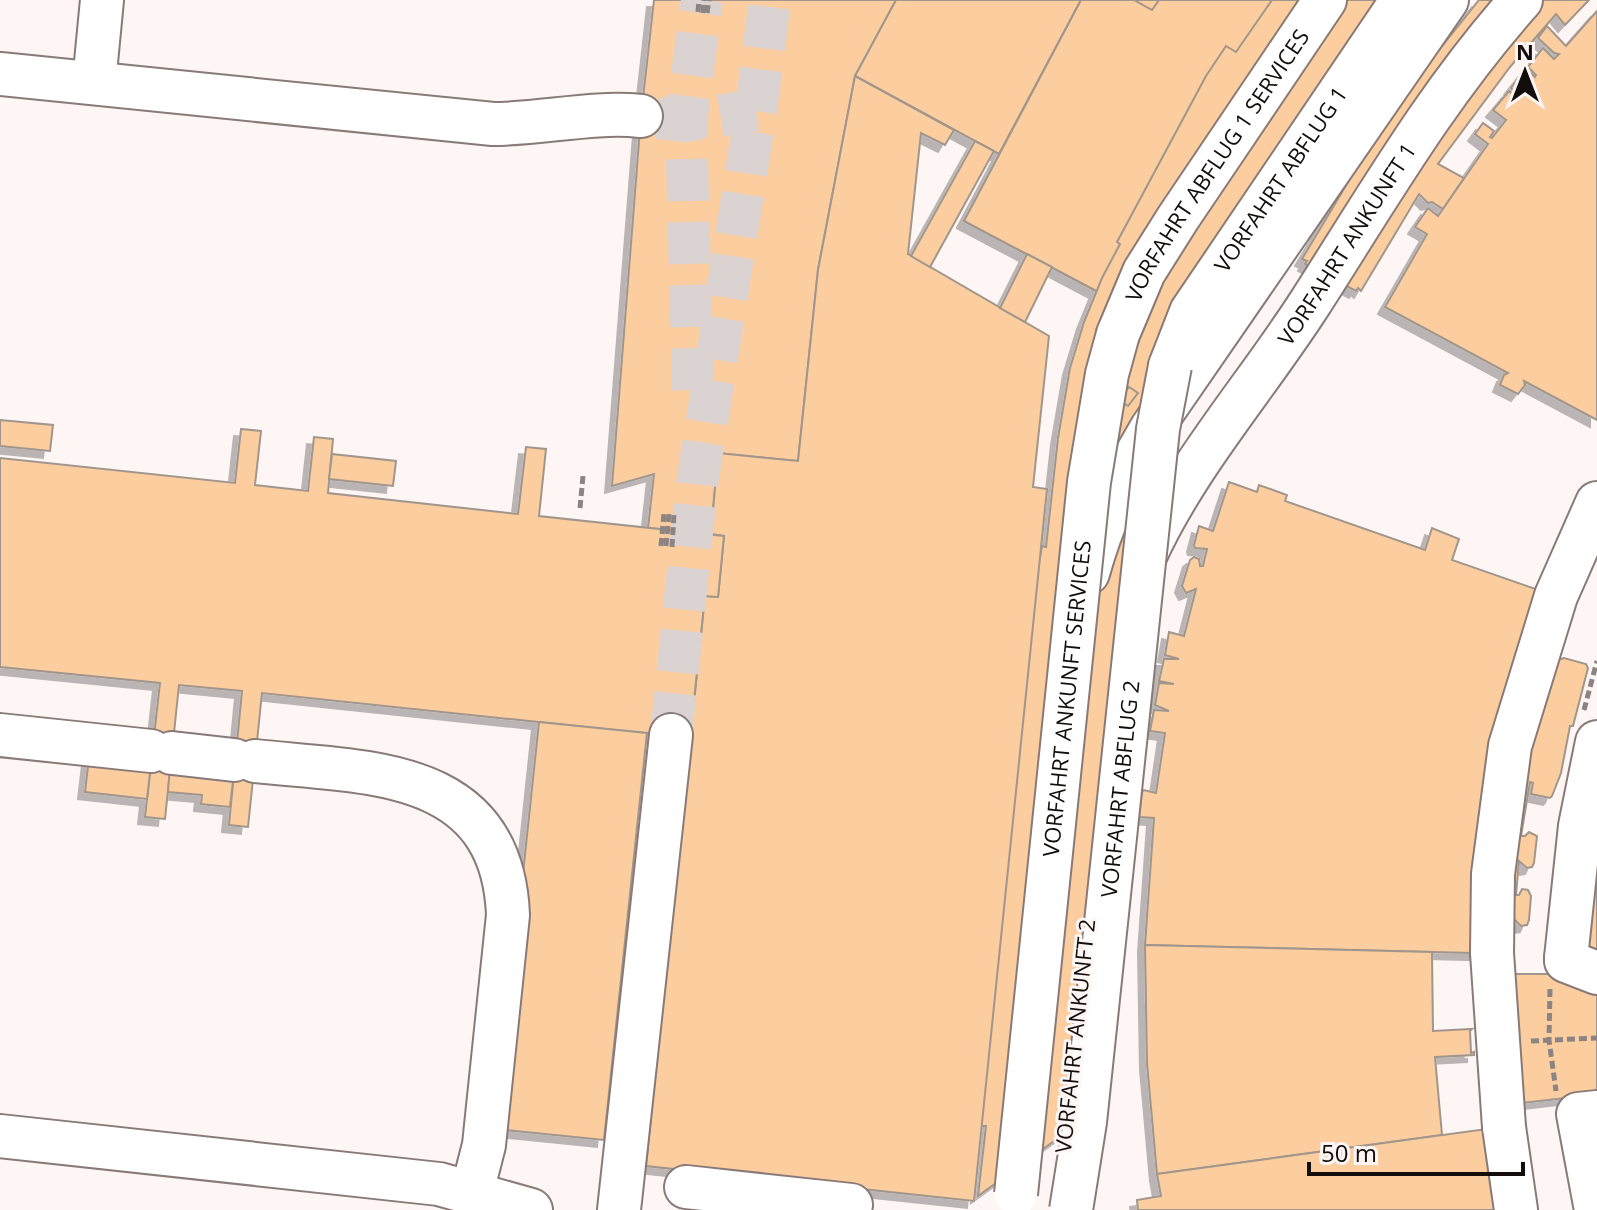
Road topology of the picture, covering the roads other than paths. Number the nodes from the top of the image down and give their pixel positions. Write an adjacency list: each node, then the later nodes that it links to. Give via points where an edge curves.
1 (102, 0): 7 (lane)
2 (1325, 0): 18 (lane, VORFAHRT ABFLUG 1 SERVICES, bridge, via 1144,272 1118,334 1104,387 1089,482)
3 (1402, 0): 9 (lane, VORFAHRT ABFLUG 1, via 1191,312)
4 (1447, 0): 18 (lane, VORFAHRT ANKUNFT SERVICES, via 1151,429 1099,537 1076,631 1014,1176)
5 (1521, 0): 10 (lane, VORFAHRT ANKUNFT 1, via 1401,157 1311,302)
6 (0, 74): 7 (lane)
7 (94, 83): 8 (lane, via 493,124)
8 (641, 116)
9 (1170, 366): 21 (lane, VORFAHRT ABFLUG 2, bridge, via 1158,429 1085,1122)
10 (1180, 492): 20 (lane, VORFAHRT ANKUNFT 2, via 1144,558 1122,638)
11 (1597, 503): 22 (lane, bridge, via 1556,596 1510,746 1493,874 1492,953 1504,1127)
12 (0, 735): 16 (lane, via 381,775 417,784 471,818 494,851 507,893 484,1145)
13 (671, 735): 19 (lane)
14 (0, 1136): 16 (lane, via 406,1180)
15 (679, 1189): 17 (lane)
16 (499, 1203)
17 (851, 1205)
18 (1020, 1206)
19 (619, 1210)
20 (1058, 1210)
21 (1071, 1210)
22 (1516, 1210)

